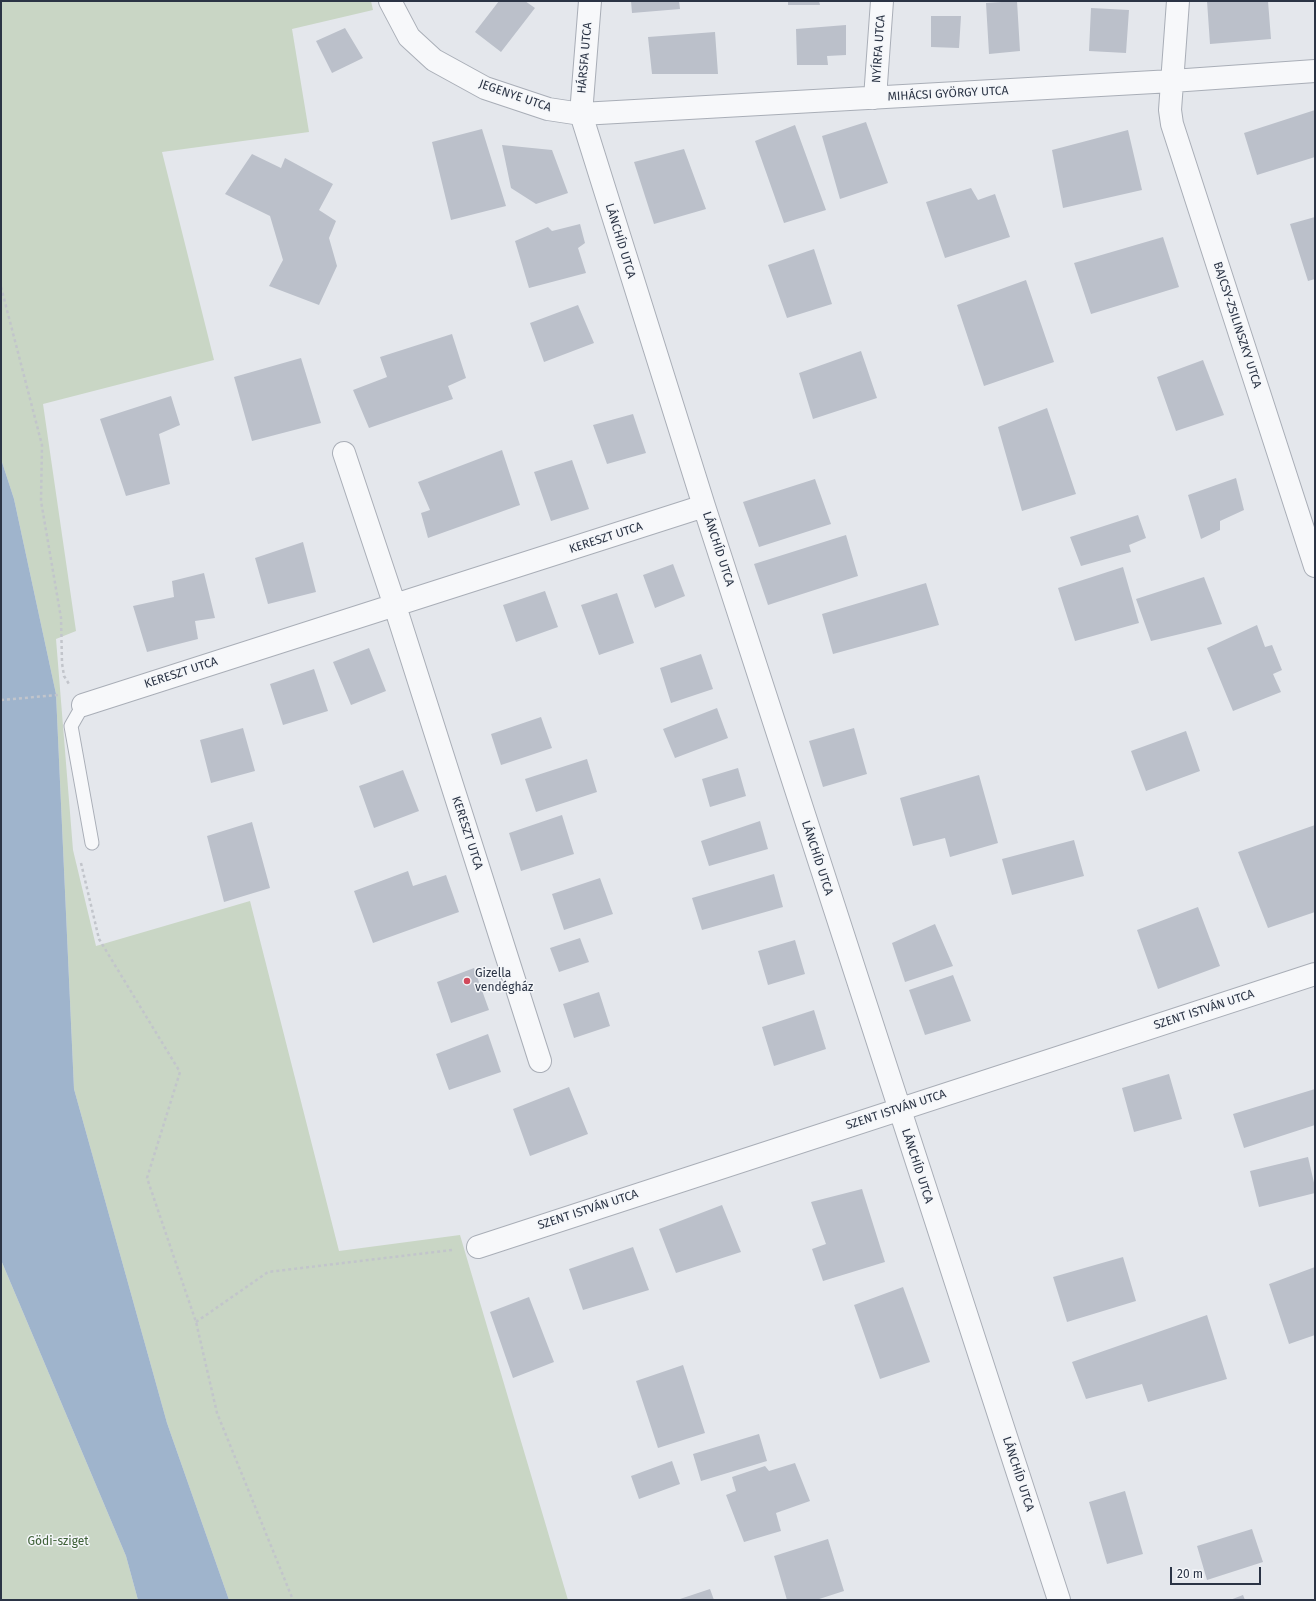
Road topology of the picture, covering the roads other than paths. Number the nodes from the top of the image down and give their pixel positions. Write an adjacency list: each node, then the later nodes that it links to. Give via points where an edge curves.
1 (390, 1): 8 (street, JEGENYE UTCA, via 409,37 434,60 485,88 548,109)
2 (590, 1): 8 (street, HÁRSFA UTCA)
3 (882, 1): 7 (street, NYÍRFA UTCA)
4 (1178, 1): 6 (street, BAJCSY-ZSILINSZKY UTCA)
5 (1315, 71): 6 (street, MIHÁCSI GYÖRGY UTCA)
6 (1172, 81): 7 (street, MIHÁCSI GYÖRGY UTCA); 11 (street, BAJCSY-ZSILINSZKY UTCA, via 1172,124)
7 (875, 98): 8 (street, MIHÁCSI GYÖRGY UTCA)
8 (580, 114): 10 (street, LÁNCHÍD UTCA)
9 (344, 454): 12 (street, KERESZT UTCA)
10 (704, 506): 12 (street, KERESZT UTCA); 17 (street, LÁNCHÍD UTCA)
11 (1315, 566)
12 (395, 606): 13 (street, KERESZT UTCA); 16 (street, KERESZT UTCA)
13 (83, 705): 14 (lane, via 71,726)
14 (92, 843)
15 (1315, 974): 17 (street, SZENT ISTVÁN UTCA)
16 (540, 1061)
17 (898, 1109): 18 (street, SZENT ISTVÁN UTCA); 19 (street, LÁNCHÍD UTCA)
18 (478, 1247)
19 (1059, 1600)

